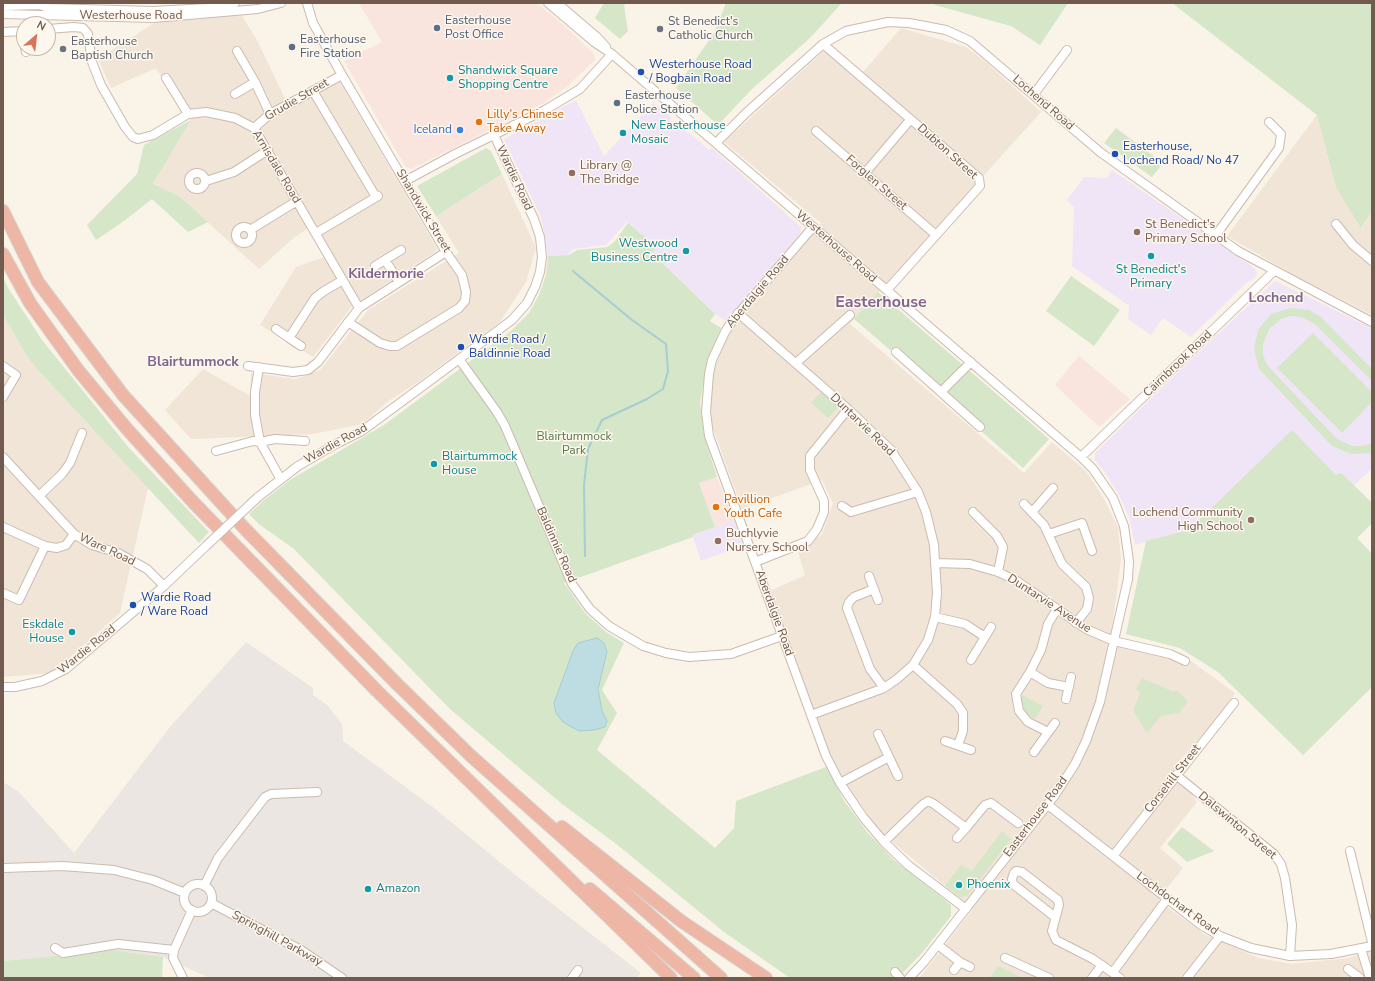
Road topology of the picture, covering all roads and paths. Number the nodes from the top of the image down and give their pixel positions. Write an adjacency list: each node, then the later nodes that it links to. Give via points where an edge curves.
1 (12, 3): 8 (street)
2 (73, 3): 10 (street)
3 (235, 3): 10 (street, Westerhouse Road, via 207,8 153,11)
4 (281, 3): 9 (street, Westerhouse Road, via 258,9 154,18)
5 (307, 3): 19 (street, Shandwick Street, via 313,22)
6 (548, 3): 18 (street, Westerhouse Road)
7 (557, 3): 18 (street, Westerhouse Road, via 597,37)
8 (3, 5): 9 (street, Westerhouse Road)
9 (44, 8): 10 (street, Westerhouse Road); 11 (street, Westerhouse Road)
10 (80, 8)
11 (3, 14)
12 (56, 28): 25 (street, Arnisdale Road, via 74,26 83,28 88,34 92,62 101,85 133,137 138,139 153,135)
13 (16, 31): 14 (street)
14 (3, 32)
15 (823, 44): 24 (street, Lochend Road, via 846,31 888,22 909,22 946,30 970,41); 27 (street, Dubton Street); 32 (street, Lochend Road)
16 (1067, 50): 24 (street)
17 (237, 51): 21 (street)
18 (612, 54): 31 (street, via 580,89 529,119); 32 (street, Westerhouse Road)
19 (342, 75): 22 (street, Grudie Street); 36 (street, Shandwick Street)
20 (166, 78): 25 (street)
21 (255, 82): 23 (street); 26 (street)
22 (313, 91): 26 (street, Grudie Street); 42 (street, via 377,196)
23 (235, 94)
24 (1034, 94): 44 (street, Lochend Road, via 1100,152)
25 (188, 114): 29 (street, Arnisdale Road, via 222,114)
26 (270, 114): 29 (street, Grudie Street)
27 (910, 120): 34 (street); 43 (street, Dubton Street, via 979,178 980,186)
28 (1269, 122): 44 (street, via 1281,134 1279,148)
29 (254, 128): 33 (street, Arnisdale Road)
30 (816, 131): 34 (street, Forglen Street)
31 (494, 135): 36 (street); 64 (street, Wardie Road, via 537,228 541,248 540,272 531,296 518,315)
32 (716, 143): 40 (street, Westerhouse Road)
33 (268, 150): 35 (street, via 234,172); 37 (street, Arnisdale Road)
34 (865, 173): 43 (street, Forglen Street)
35 (206, 181)
36 (405, 181): 46 (street, Shandwick Street)
37 (297, 201): 41 (street); 42 (street, Arnisdale Road)
38 (3, 212): 127 (highway, via 38,282 123,395 246,530)
39 (1336, 224): 49 (street, via 1353,245)
40 (813, 227): 54 (street, Westerhouse Road); 56 (street, Aberdalgie Road)
41 (250, 230)
42 (316, 233): 52 (street, Arnisdale Road)
43 (936, 235): 54 (street, Dubton Street)
44 (1216, 235): 51 (street, Lochend Road)
45 (401, 250): 48 (street)
46 (446, 252): 53 (street); 58 (street, Shandwick Street, via 462,275 466,292 465,301 459,308 393,347 380,343)
47 (3, 254): 129 (highway, via 43,323 82,376 127,429 286,600)
48 (384, 260): 50 (street); 53 (street)
49 (1372, 262)
50 (375, 266)
51 (1274, 271): 59 (street, Lochend Road); 79 (street, Cairnbrook Road)
52 (343, 280): 55 (street, Arnisdale Road); 61 (street, via 315,298)
53 (398, 282): 55 (street)
54 (887, 290): 65 (street, Westerhouse Road)
55 (359, 308): 58 (street)
56 (738, 313): 66 (street, Duntarvie Road); 94 (street, Aberdalgie Road, via 725,332 712,360 706,412 712,444)
57 (850, 315): 66 (street)
58 (348, 322): 69 (street, via 318,362 308,370 293,372)
59 (1372, 322)
60 (276, 329): 61 (street)
61 (289, 338): 62 (street)
62 (301, 346)
63 (896, 352): 70 (street)
64 (459, 359): 80 (street, Wardie Road, via 362,431 309,458); 106 (street, Baldinnie Road, via 505,426 572,584 590,609 609,626 643,646 689,657 731,654)
65 (971, 362): 70 (street); 79 (street, Westerhouse Road)
66 (796, 364): 72 (street, Duntarvie Road)
67 (3, 366): 71 (street, via 16,375)
68 (248, 366): 69 (street)
69 (259, 367): 76 (street, via 255,415)
70 (941, 392): 73 (street)
71 (3, 397)
72 (848, 409): 82 (street, Duntarvie Road, via 891,450); 94 (street, via 810,456 810,470 824,501 824,512 818,529 808,541)
73 (980, 427)
74 (82, 434): 83 (street, via 70,463)
75 (305, 440): 76 (street, via 275,439)
76 (260, 442): 77 (street, via 245,442); 80 (street)
77 (216, 451)
78 (3, 457): 83 (street, Ware Road)
79 (1081, 457): 93 (street, Westerhouse Road, via 1093,469 1113,498 1124,526)
80 (280, 478): 98 (street, Wardie Road, bridge)
81 (1053, 488): 86 (street)
82 (918, 492): 85 (street, via 851,512); 95 (street, Duntarvie Road, via 926,512)
83 (39, 496): 89 (street, Ware Road)
84 (1024, 504): 86 (street)
85 (842, 506)
86 (1032, 511): 90 (street)
87 (973, 512): 96 (street, via 997,536 1003,548)
88 (3, 527): 91 (street)
89 (74, 534): 91 (street, via 66,546); 98 (street, Ware Road, via 92,545 118,553 147,569)
90 (1050, 534): 92 (street, via 1082,523); 104 (street, via 1062,564 1086,587 1090,598 1087,609)
91 (45, 546): 100 (street, via 19,600)
92 (1092, 551)
93 (1129, 561): 108 (street, Easterhouse Road, via 1128,579)
94 (755, 562): 106 (street, Aberdalgie Road)
95 (936, 563): 96 (street, Duntarvie Avenue, via 970,564); 103 (street, Duntarvie Road)
96 (998, 572): 102 (street, Duntarvie Avenue, via 1017,580)
97 (869, 576): 99 (street)
98 (164, 586): 114 (street, Wardie Road, via 77,661 55,676 30,684)
99 (874, 589): 101 (street); 116 (street, via 854,597 848,602 847,608 870,669)
100 (3, 593)
101 (878, 600)
102 (1057, 609): 104 (street, Duntarvie Avenue); 112 (street, via 1048,624)
103 (935, 617): 107 (street, via 965,624); 111 (street, Duntarvie Road, via 928,640)
104 (1076, 623): 108 (street, Duntarvie Avenue)
105 (991, 627): 107 (street)
106 (782, 636): 119 (street, Aberdalgie Road)
107 (985, 637): 109 (street)
108 (1114, 641): 110 (street, Duntarvie Avenue, via 1170,654); 134 (street, Easterhouse Road, via 1100,702 1086,741 1074,766)
109 (971, 660)
110 (1185, 661)
111 (913, 665): 116 (street, Duntarvie Road); 124 (street, via 957,704 963,713 963,731)
112 (1030, 672): 115 (street, via 1048,683); 121 (street, via 1016,694 1019,711 1028,722)
113 (1072, 676): 115 (street)
114 (3, 687)
115 (1069, 687): 117 (street)
116 (884, 688): 119 (street, Duntarvie Road)
117 (1066, 699)
118 (1234, 703): 131 (street, Corsehill Street)
119 (811, 715): 132 (street, Aberdalgie Road, via 826,756)
120 (1055, 723): 121 (street)
121 (1048, 732): 126 (street)
122 (878, 734): 128 (street)
123 (945, 741): 124 (street)
124 (958, 745): 125 (street)
125 (970, 750)
126 (1034, 752)
127 (471, 756): 170 (highway); 171 (highway, via 681,921)
128 (889, 756): 130 (street); 132 (street)
129 (458, 770): 168 (highway); 169 (highway, via 629,924)
130 (898, 776)
131 (1176, 776): 140 (street, Corsehill Street); 156 (street, Dalswinton Street, via 1274,854 1281,864 1292,925)
132 (840, 783): 138 (street, Aberdalgie Road)
133 (317, 792): 142 (street, via 271,794 265,797 218,858)
134 (1048, 804): 140 (street, Lochdochart Road); 146 (street, Easterhouse Road)
135 (1018, 823): 136 (street, via 991,804 985,805)
136 (966, 828): 137 (street); 138 (street, via 928,801)
137 (958, 838)
138 (884, 842): 146 (street, Aberdalgie Road, via 908,865)
139 (1350, 851): 150 (street)
140 (1113, 856): 144 (street, Lochdochart Road)
141 (3, 868): 143 (street, via 63,866 114,870 153,880)
142 (204, 886): 143 (street, via 195,884); 145 (street, via 210,891)
143 (185, 893): 147 (street, via 186,905)
144 (1168, 898): 149 (street, Lochdochart Road, via 1201,925); 164 (street)
145 (211, 903): 147 (street, via 201,911); 166 (street, Springhill Parkway, via 301,950)
146 (966, 909): 151 (street, Easterhouse Road)
147 (192, 910): 155 (street)
148 (1055, 917): 148 (street, via 1059,905 1056,898 1022,872 1016,871 1012,879 1014,884); 159 (street, via 1052,931 1056,940)
149 (1220, 936): 156 (street, Lochdochart Road, via 1251,948); 176 (street)
150 (1372, 942)
151 (938, 945): 158 (street); 172 (street, Easterhouse Road)
152 (1372, 946): 154 (street, Lochdochart Road)
153 (54, 948): 155 (street, via 63,953 118,944)
154 (1361, 948): 156 (street, Lochdochart Road, via 1314,956); 178 (street)
155 (174, 950): 165 (street, via 173,958)
156 (1290, 956)
157 (1005, 958): 173 (street)
158 (960, 962): 160 (street); 163 (street)
159 (1102, 965): 164 (street); 174 (street)
160 (970, 967)
161 (1348, 969): 177 (street)
162 (578, 970): 167 (street)
163 (954, 970)
164 (1113, 972): 175 (street)
165 (183, 978)
166 (342, 978)
167 (572, 978)
168 (671, 978)
169 (694, 978)
170 (721, 978)
171 (766, 978)
172 (909, 978)
173 (1049, 978)
174 (1092, 978)
175 (1120, 978)
176 (1187, 978)
177 (1360, 978)
178 (1370, 978)

